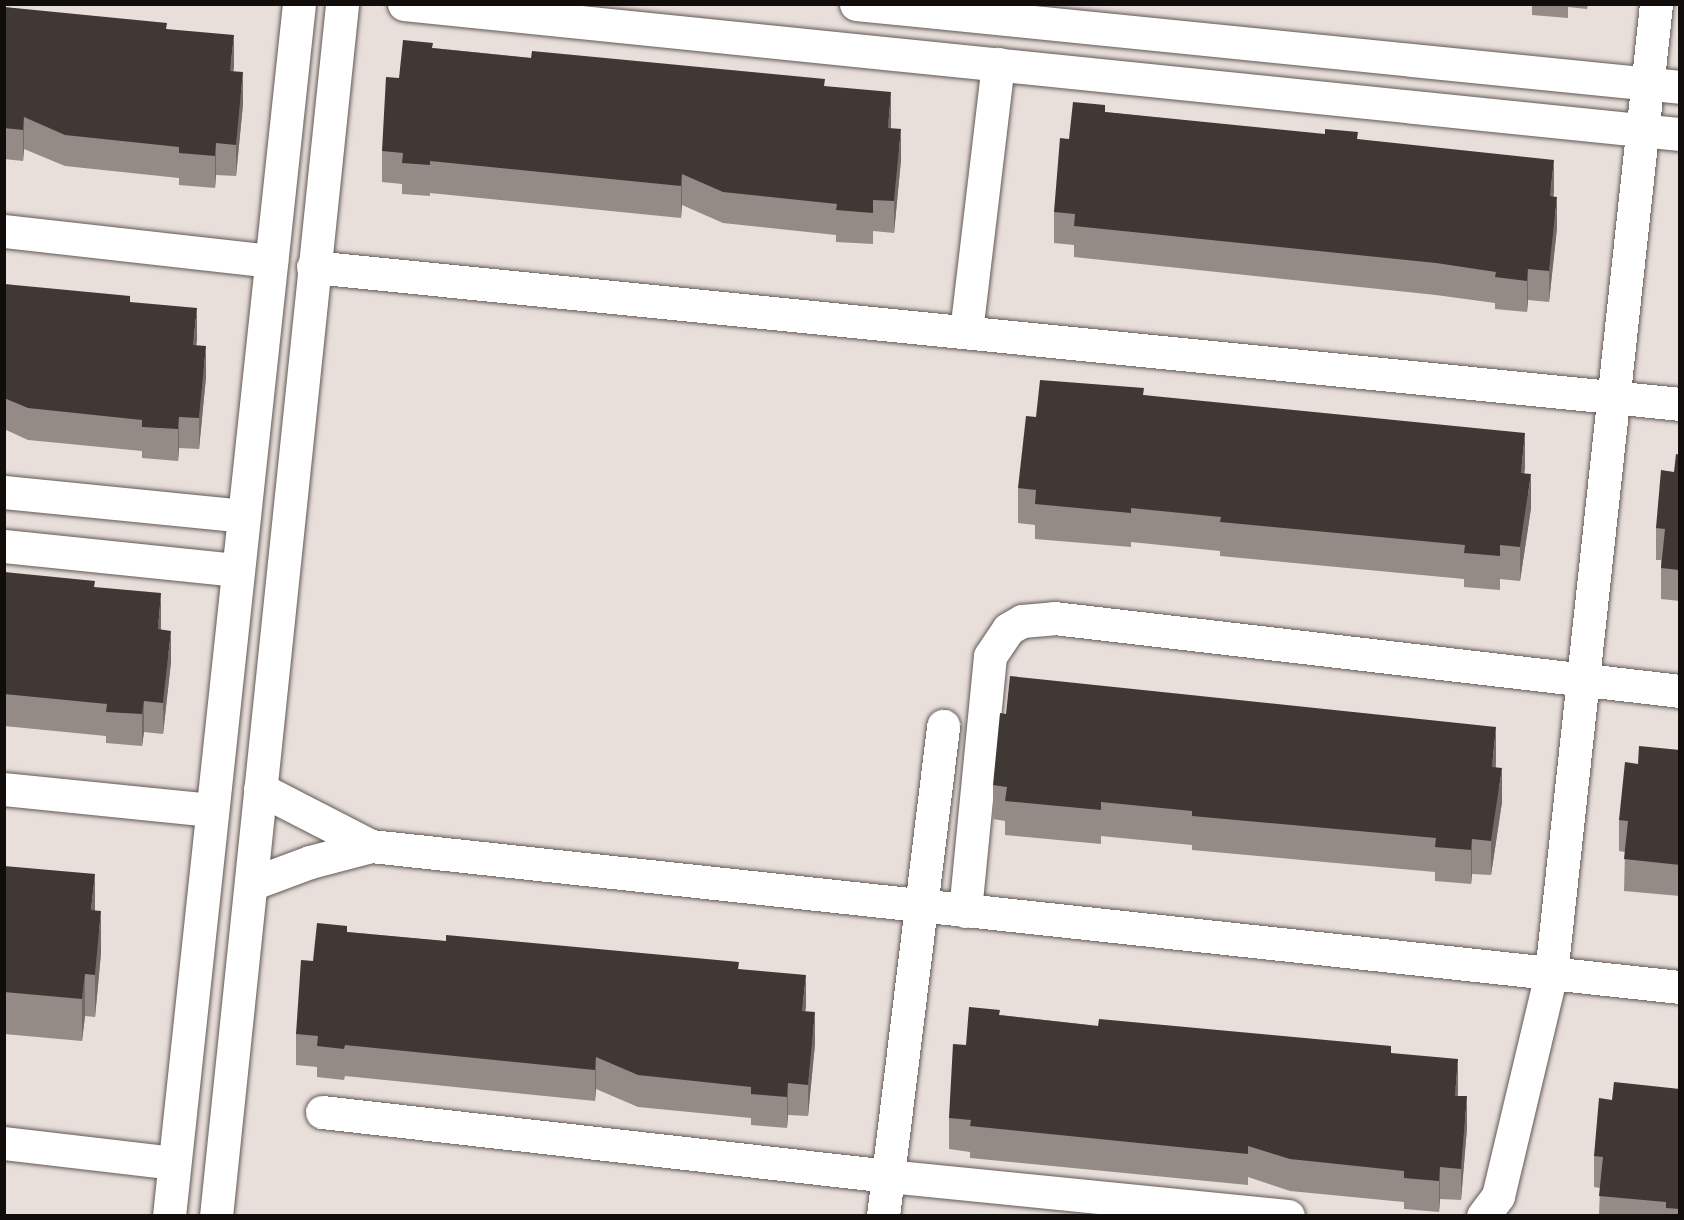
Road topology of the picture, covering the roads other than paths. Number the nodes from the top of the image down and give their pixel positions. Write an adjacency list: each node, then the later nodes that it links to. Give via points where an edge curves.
1 (299, 4): 12 (street)
2 (342, 4): 13 (street)
3 (404, 4): 6 (street)
4 (856, 4): 7 (street)
5 (1656, 4): 7 (street)
6 (998, 64): 9 (street); 14 (street)
7 (1647, 83): 8 (street); 9 (street)
8 (1680, 87)
9 (1642, 130): 10 (street); 15 (street)
10 (1680, 134)
11 (4, 231): 12 (street)
12 (271, 261): 18 (street)
13 (313, 267): 14 (street); 25 (street)
14 (966, 333): 15 (street)
15 (1612, 397): 16 (street); 21 (street)
16 (1680, 404)
17 (4, 492): 18 (street)
18 (244, 516): 20 (street)
19 (4, 546): 20 (street)
20 (238, 570): 26 (street)
21 (1581, 681): 22 (street); 30 (street, via 1054,618 1022,621 1008,629 990,656); 31 (street)
22 (1680, 691)
23 (943, 726): 29 (street)
24 (4, 789): 26 (street)
25 (260, 789): 27 (street); 28 (street)
26 (212, 810): 35 (street)
27 (371, 846): 28 (street, via 310,862); 29 (street)
28 (250, 884): 38 (street)
29 (921, 907): 30 (street); 36 (street)
30 (965, 911): 31 (street)
31 (1551, 974): 32 (street); 41 (street, via 1500,1186)
32 (1680, 987)
33 (322, 1112): 36 (street)
34 (4, 1143): 35 (street)
35 (174, 1163): 37 (street)
36 (888, 1176): 39 (street); 40 (street)
37 (169, 1215)
38 (216, 1215)
39 (883, 1215)
40 (1288, 1215)
41 (1483, 1215)

